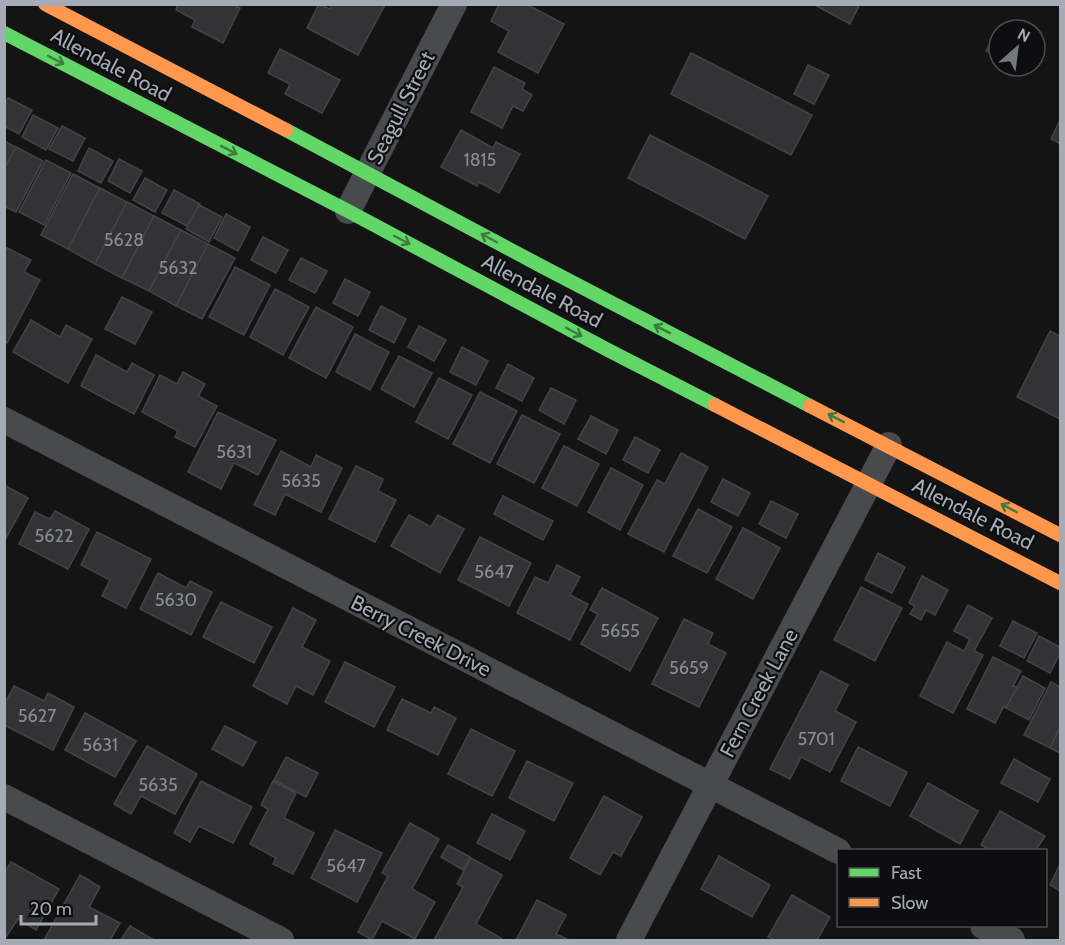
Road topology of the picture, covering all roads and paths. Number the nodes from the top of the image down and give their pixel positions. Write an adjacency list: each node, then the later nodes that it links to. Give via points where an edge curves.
1 (45, 4): 4 (main road, Allendale Road, via 127,54)
2 (454, 4): 4 (street, Seagull Street)
3 (4, 33): 5 (main road, Allendale Road, one-way to 5, via 111,83)
4 (367, 173): 5 (street, Seagull Street); 7 (main road, Allendale Road, one-way to 4, via 624,315)
5 (348, 212): 8 (main road, Allendale Road, one-way to 8, via 608,344)
6 (4, 420): 11 (street, Berry Creek Drive)
7 (889, 446): 8 (street, Fern Creek Lane); 9 (main road, Allendale Road, one-way to 7)
8 (869, 484): 10 (main road, Allendale Road); 11 (street, Fern Creek Lane)
9 (1060, 535)
10 (1060, 583)
11 (710, 785): 13 (street, Berry Creek Drive); 16 (street, Fern Creek Lane)
12 (4, 797): 15 (street)
13 (837, 850)
14 (984, 927): 17 (street)
15 (281, 940)
16 (629, 940)
17 (1012, 940)

